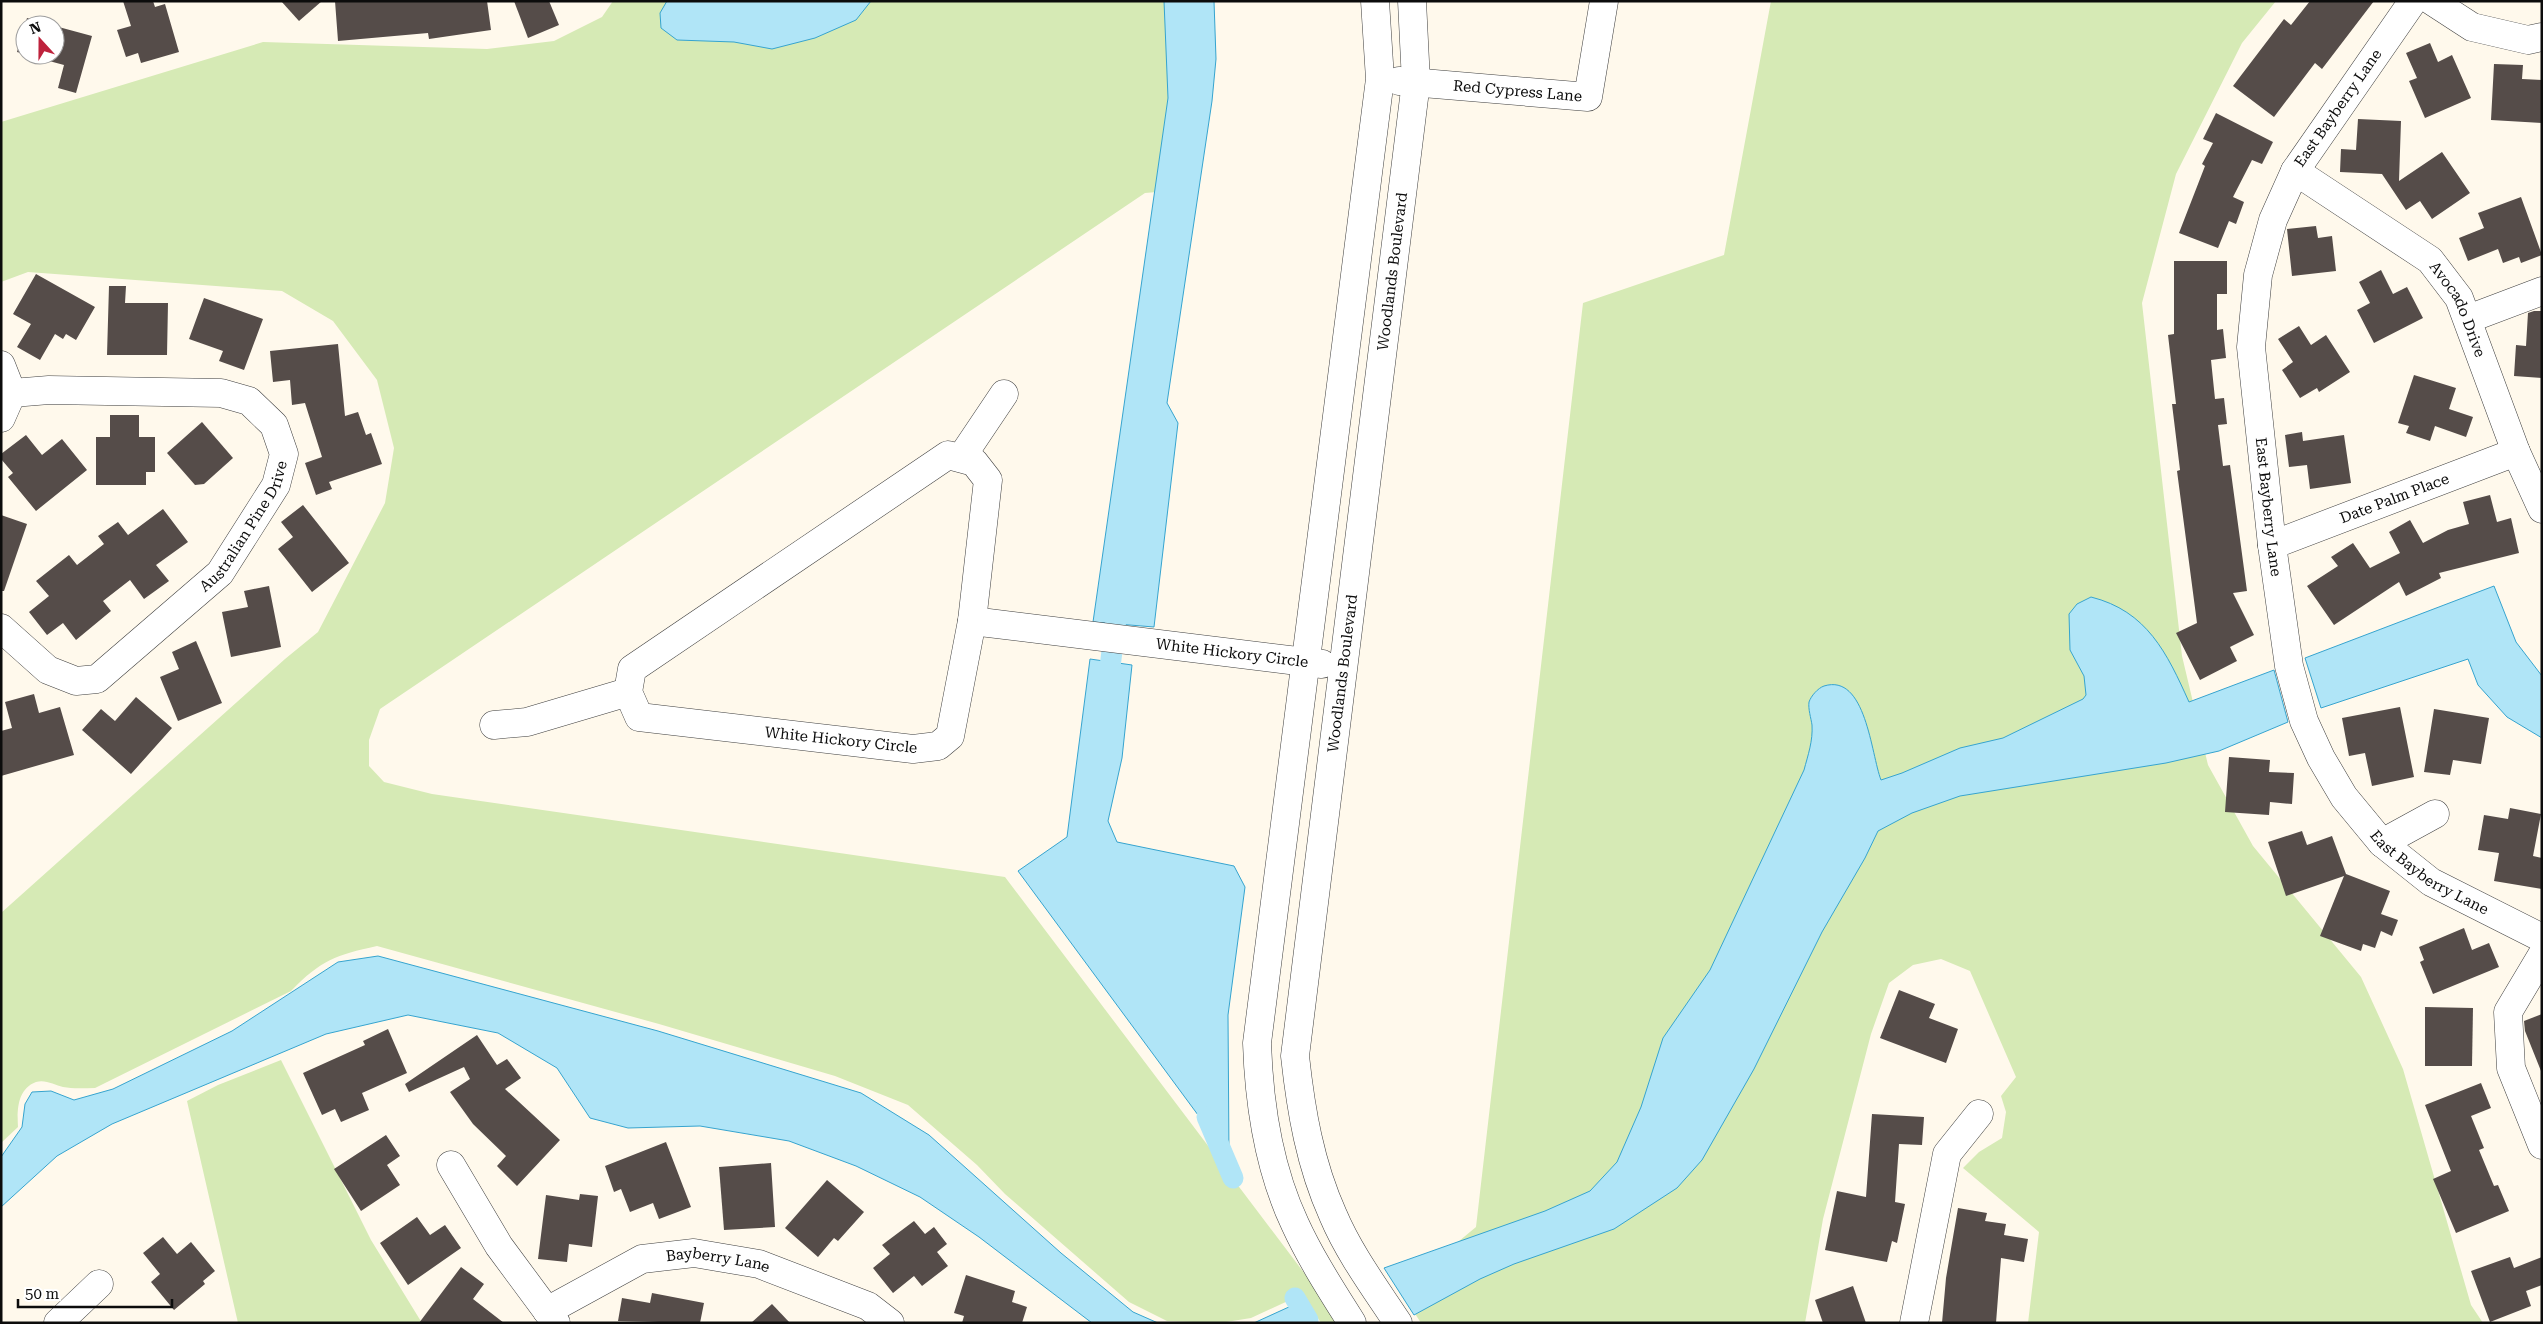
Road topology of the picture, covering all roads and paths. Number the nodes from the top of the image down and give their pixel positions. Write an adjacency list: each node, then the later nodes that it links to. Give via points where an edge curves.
1 (1375, 1): 7 (street)
2 (1412, 1): 8 (street, Woodlands Boulevard)
3 (1604, 1): 8 (street, Red Cypress Lane, via 1588,97)
4 (2413, 1): 9 (street, East Bayberry Lane)
5 (2432, 1): 6 (street, via 2472,27 2528,40)
6 (2542, 38)
7 (1380, 79): 8 (street, Red Cypress Lane); 22 (street)
8 (1416, 82): 23 (street, Woodlands Boulevard)
9 (2295, 171): 11 (street, Avocado Drive, via 2430,260 2459,298); 19 (street, East Bayberry Lane, via 2272,220 2258,275 2252,347)
10 (2542, 291): 11 (street)
11 (2468, 319): 16 (street, Avocado Drive)
12 (1, 365): 13 (street)
13 (12, 393): 15 (street); 21 (street, Australian Pine Drive, via 49,390 221,393 249,401 274,425 284,454 276,485 220,573 98,679 76,681 48,670)
14 (1004, 394): 17 (street)
15 (1, 418)
16 (2516, 452): 18 (street, Avocado Drive); 19 (street, Date Palm Place)
17 (961, 458): 20 (street, White Hickory Circle, via 974,462 988,480); 24 (street, via 948,455 632,669)
18 (2542, 509)
19 (2272, 545): 27 (street, East Bayberry Lane, via 2289,666 2304,721 2344,797)
20 (972, 621): 22 (street, White Hickory Circle); 24 (street, White Hickory Circle, via 950,736 938,746 913,749 639,717)
21 (1, 628)
22 (1305, 663): 23 (street, White Hickory Circle); 37 (street, via 1257,1043 1258,1090 1276,1168 1294,1223)
23 (1343, 665): 38 (street, Woodlands Boulevard, via 1295,1056 1302,1116 1315,1169 1330,1209)
24 (628, 692): 25 (street, via 527,722)
25 (494, 726)
26 (2435, 814): 27 (street)
27 (2382, 843): 28 (street, East Bayberry Lane, via 2431,882)
28 (2542, 938)
29 (2542, 955): 31 (street, via 2508,1012 2511,1068)
30 (1979, 1114): 39 (street, via 1947,1154)
31 (2542, 1145)
32 (451, 1165): 34 (street, via 499,1246)
33 (99, 1284): 35 (street)
34 (551, 1317): 36 (street, Bayberry Lane, via 642,1260 694,1253 759,1264 868,1306)
35 (58, 1323)
36 (890, 1323)
37 (1352, 1323)
38 (1398, 1323)
39 (1914, 1323)

